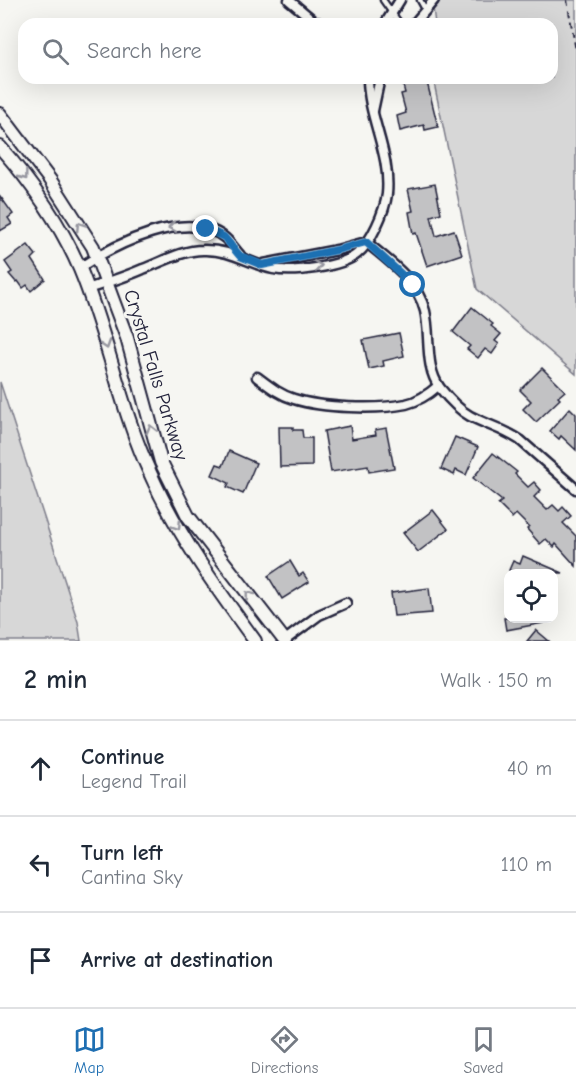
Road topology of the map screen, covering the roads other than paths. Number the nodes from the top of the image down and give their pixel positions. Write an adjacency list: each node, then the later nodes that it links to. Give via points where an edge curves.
1 (289, 0): 8 (street)
2 (383, 0): 7 (lane)
3 (400, 0): 7 (street)
4 (420, 0): 6 (lane)
5 (434, 0): 6 (street)
6 (425, 9): 11 (street)
7 (392, 12): 9 (street); 10 (lane)
8 (310, 18)
9 (388, 18)
10 (396, 18)
11 (420, 18)
12 (368, 84): 14 (street)
13 (379, 84): 14 (street)
14 (373, 112): 17 (street, via 388,174 380,219)
15 (0, 114): 18 (street, Crystal Falls Parkway, one-way to 15, via 50,180)
16 (0, 147): 21 (street, Crystal Falls Parkway, one-way to 21, via 46,207)
17 (366, 242): 20 (street); 20 (street, one-way to 17, via 302,269 345,261); 25 (street, via 401,271 420,298 428,354)
18 (97, 256): 19 (street, one-way to 18, via 224,237 183,225 157,231); 21 (street); 22 (street, Crystal Falls Parkway)
19 (240, 256): 20 (street); 22 (street, via 202,250 188,252)
20 (262, 265)
21 (79, 268): 23 (street, Crystal Falls Parkway)
22 (106, 283): 23 (street); 29 (street, Crystal Falls Parkway, one-way to 22, via 188,516 160,462 127,338)
23 (87, 289): 28 (street, Crystal Falls Parkway, one-way to 28, via 150,474 171,517)
24 (258, 377): 25 (street, via 295,400 359,407 407,404)
25 (438, 386): 26 (street, via 469,415 510,433)
26 (576, 489)
27 (345, 603): 29 (street, via 319,615)
28 (255, 641)
29 (285, 641)

